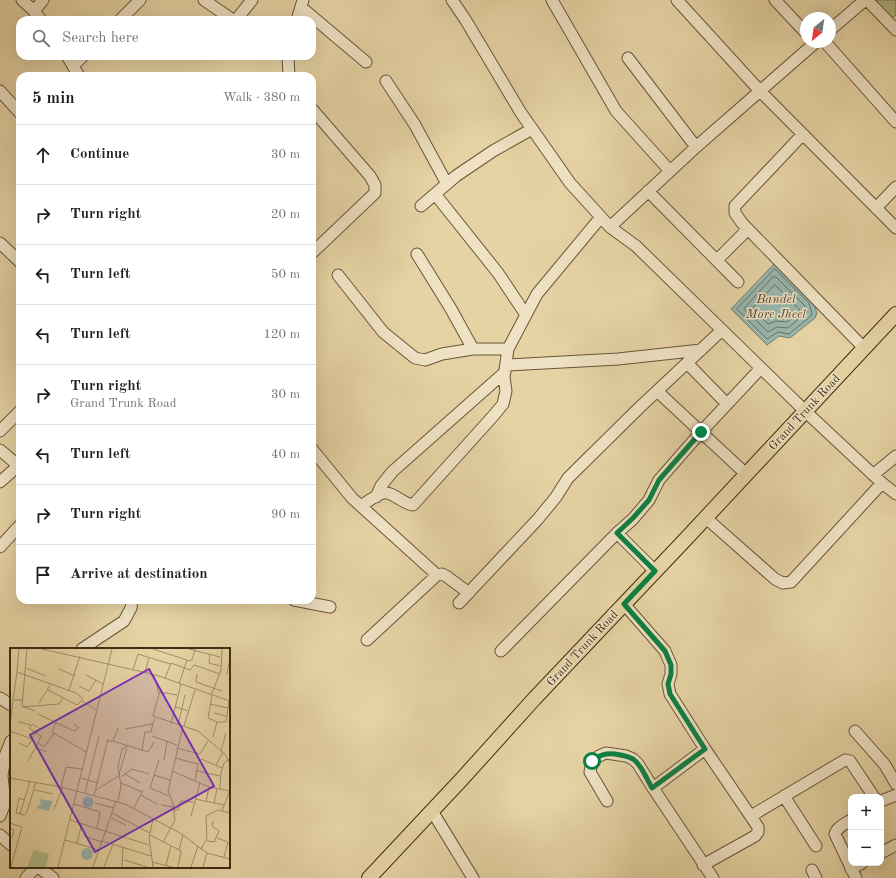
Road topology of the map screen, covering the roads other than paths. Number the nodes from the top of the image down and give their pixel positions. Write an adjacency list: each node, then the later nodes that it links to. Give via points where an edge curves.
1 (22, 0): 12 (street)
2 (43, 0): 12 (street)
3 (140, 0): 14 (street)
4 (204, 0): 15 (street)
5 (252, 0): 16 (street)
6 (552, 0): 42 (street, via 616,111)
7 (677, 0): 35 (street)
8 (775, 0): 21 (street)
9 (866, 0): 20 (street); 22 (street)
10 (456, 2): 39 (street)
11 (302, 4): 17 (street); 18 (street)
12 (34, 11): 13 (street)
13 (38, 16)
14 (124, 16)
15 (228, 16)
16 (238, 16)
17 (298, 16)
18 (315, 16)
19 (316, 17): 29 (street)
20 (836, 25)
21 (800, 27)
22 (896, 30)
23 (811, 48): 35 (street)
24 (824, 48): 38 (street)
25 (628, 58): 41 (street)
26 (69, 60): 30 (street)
27 (79, 60): 30 (street)
28 (288, 60): 32 (street)
29 (366, 62)
30 (73, 66): 31 (street)
31 (77, 72)
32 (289, 72)
33 (386, 82): 43 (street, via 415,125)
34 (0, 91): 36 (street)
35 (760, 91): 40 (street); 41 (street)
36 (16, 109)
37 (316, 114): 54 (street, via 375,185 375,193)
38 (896, 122)
39 (532, 129): 43 (street, via 493,151); 49 (street, via 570,183)
40 (803, 134): 48 (street); 52 (street, via 735,206 735,214)
41 (696, 147): 42 (street)
42 (670, 171): 45 (street)
43 (447, 184): 46 (street)
44 (896, 187): 48 (street)
45 (648, 191): 50 (street); 57 (street)
46 (435, 194): 47 (street); 61 (street, via 498,273)
47 (421, 206)
48 (876, 208): 51 (street)
49 (601, 217): 50 (street); 61 (street, via 537,294)
50 (610, 227): 62 (street, via 636,246)
51 (896, 228)
52 (748, 229): 57 (street); 63 (street)
53 (0, 243): 56 (street)
54 (316, 249)
55 (417, 254): 64 (street)
56 (16, 258)
57 (717, 260): 59 (street)
58 (338, 275): 64 (street, via 383,332 415,358 425,360)
59 (738, 282)
60 (896, 314): 63 (main road, Grand Trunk Road)
61 (526, 315): 65 (street)
62 (722, 330): 66 (street); 69 (street)
63 (864, 348): 72 (main road, Grand Trunk Road)
64 (472, 349): 65 (street)
65 (508, 350): 68 (street)
66 (701, 350): 67 (street); 68 (street)
67 (687, 363): 70 (street); 71 (street)
68 (505, 368): 86 (street, via 392,472); 86 (street, via 506,391 503,404 413,505 390,494 384,493)
69 (761, 368): 71 (street); 72 (street)
70 (657, 391): 75 (street); 94 (street, via 568,478 538,518)
71 (727, 404): 75 (street)
72 (805, 411): 81 (main road, Grand Trunk Road); 82 (street)
73 (16, 415): 74 (street)
74 (0, 431)
75 (701, 432): 81 (street); 90 (street, via 659,480 649,500)
76 (0, 450): 79 (street)
77 (316, 454): 87 (street)
78 (896, 456): 82 (street)
79 (16, 463)
80 (16, 469): 83 (street)
81 (746, 474): 88 (main road, Grand Trunk Road)
82 (873, 475): 84 (street)
83 (0, 482)
84 (882, 483): 85 (street); 88 (street, via 791,582 784,583 775,579)
85 (896, 494)
86 (376, 497): 87 (street)
87 (361, 506): 93 (street)
88 (706, 518): 92 (main road, Grand Trunk Road)
89 (16, 529): 91 (street)
90 (617, 533): 92 (street); 102 (street)
91 (0, 547)
92 (655, 571): 98 (main road, Grand Trunk Road)
93 (437, 576): 94 (street, via 446,576); 100 (street)
94 (468, 593): 95 (street)
95 (459, 603)
96 (132, 604): 101 (street, via 124,620)
97 (315, 604): 99 (street)
98 (624, 604): 107 (street, via 665,651 671,665 668,684 670,694); 115 (main road, Grand Trunk Road)
99 (330, 607)
100 (367, 640)
101 (83, 648)
102 (501, 651)
103 (0, 698): 104 (street)
104 (10, 704)
105 (855, 731): 108 (street, via 885,765)
106 (10, 744): 116 (street, via 2,776 5,803)
107 (705, 749): 109 (street); 117 (street)
108 (896, 784)
109 (652, 788): 114 (street, via 633,759 606,753 592,761 590,772); 124 (street)
110 (872, 794): 112 (street, via 850,761 845,760)
111 (896, 795): 113 (street)
112 (784, 796): 117 (street); 121 (street)
113 (884, 800)
114 (607, 802)
115 (432, 811): 130 (main road, Grand Trunk Road); 131 (street)
116 (0, 816)
117 (751, 816): 124 (street, via 758,827 755,836)
118 (848, 822): 127 (street, via 836,830 835,834)
119 (0, 835): 120 (street)
120 (10, 844)
121 (816, 846)
122 (895, 846): 123 (street)
123 (884, 852)
124 (703, 865): 132 (street)
125 (36, 868): 128 (street)
126 (38, 868): 129 (street)
127 (854, 873)
128 (26, 878)
129 (53, 878)
130 (369, 878)
131 (473, 878)
132 (713, 878)

